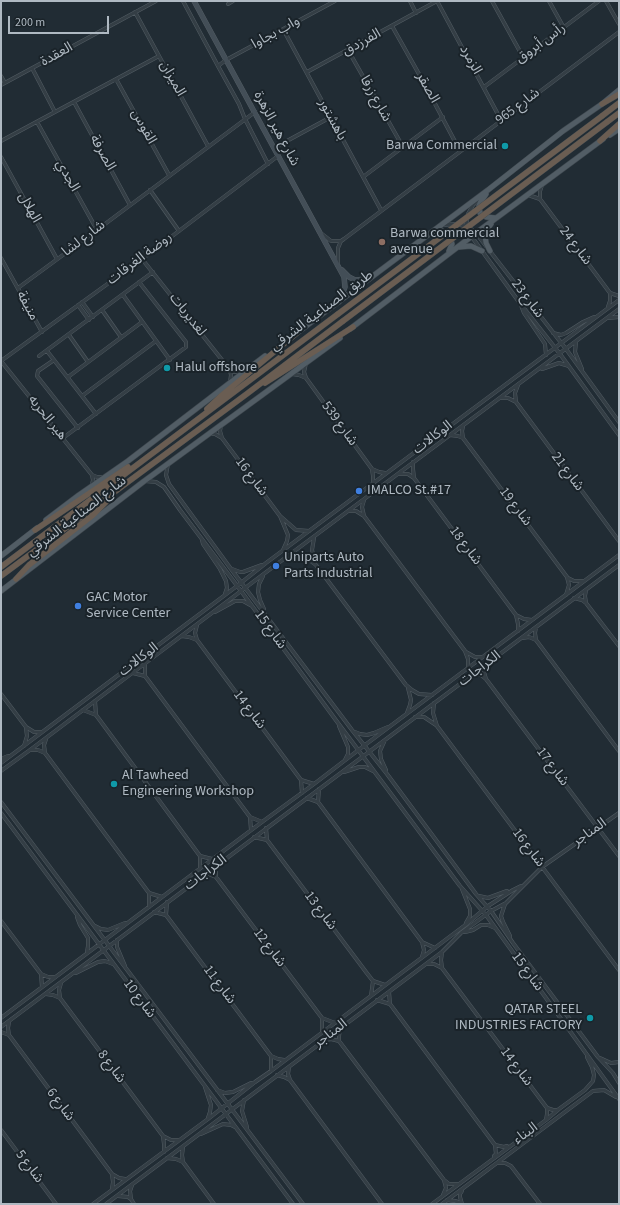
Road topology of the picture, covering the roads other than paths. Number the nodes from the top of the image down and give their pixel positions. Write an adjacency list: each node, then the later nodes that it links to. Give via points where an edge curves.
1 (156, 1): 13 (street, العقدة)
2 (183, 1): 24 (street)
3 (194, 1): 23 (street, شارع هير الزهرة)
4 (233, 1): 12 (street)
5 (335, 1): 18 (street, واب بجاوا)
6 (410, 1): 14 (street)
7 (437, 1): 14 (street, الفرزدق); 30 (street, الزمرد)
8 (492, 1): 22 (street)
9 (549, 1): 17 (street)
10 (599, 1): 17 (street, رأس أبروق)
11 (606, 1): 15 (street)
12 (228, 4)
13 (135, 12): 21 (street, الميزان); 25 (street, العقدة)
14 (416, 13): 16 (street, الفرزدق)
15 (619, 24)
16 (392, 26): 20 (street, الفرزدق); 40 (street, الصقر)
17 (564, 28): 22 (street, رأس أبروق)
18 (283, 29): 23 (street, واب بجاوا); 26 (street, باهشتور)
19 (619, 32): 42 (street, شارع 965)
20 (348, 50): 26 (street, الفرزدق); 49 (street, شارع زرقا)
21 (159, 56): 28 (street); 48 (street, الميزان)
22 (523, 57): 30 (street, رأس أبروق)
23 (226, 60): 24 (street, واب بجاوا); 37 (street, شارع هير الزهرة)
24 (218, 66): 41 (street, via 240,104)
25 (32, 68): 29 (street, العقدة); 36 (street)
26 (307, 72): 39 (street, باهشتور)
27 (1, 76): 29 (street)
28 (116, 79): 33 (street); 55 (street, القوس)
29 (3, 84)
30 (484, 87): 42 (street, الزمرد)
31 (619, 90): 35 (main road, طريق الصناعية الشرقي)
32 (619, 94): 35 (highway)
33 (74, 102): 36 (street); 62 (street, الصرفة)
34 (619, 103): 138 (highway, طريق الصناعية الشرقي, bridge)
35 (602, 104): 59 (main road, طريق الصناعية الشرقي, via 563,130)
36 (55, 112): 43 (street)
37 (255, 112): 41 (street, شارع لشا); 50 (street, شارع هير الزهرة)
38 (619, 113): 133 (highway, طريق الصناعية الشرقي, bridge)
39 (331, 117): 50 (street); 56 (street, باهشتور)
40 (443, 117): 49 (street); 51 (street, الصقر)
41 (245, 119): 48 (street, شارع لشا); 54 (street)
42 (502, 120): 51 (street, شارع 965)
43 (37, 122): 46 (street); 67 (street, الجدي)
44 (619, 124): 47 (highway)
45 (619, 129): 47 (main road)
46 (1, 141)
47 (600, 141): 57 (main road)
48 (208, 146): 55 (street, شارع لشا)
49 (402, 147): 56 (street)
50 (274, 148): 52 (street, شارع هير الزهرة)
51 (460, 151): 63 (street, شارع 965)
52 (278, 156): 54 (street, روضة الغرقات); 69 (street, شارع هير الزهرة)
53 (1, 157): 79 (street, الهلال)
54 (268, 164): 68 (street, روضة الغرقات)
55 (169, 175): 58 (street, شارع لشا)
56 (363, 177): 63 (street, باهشتور)
57 (542, 184): 60 (main road); 61 (street)
58 (150, 190): 62 (street, شارع لشا); 68 (street)
59 (488, 190): 64 (main road, via 479,210 483,216); 65 (main road, طريق الصناعية الشرقي); 66 (street, via 470,210)
60 (528, 195): 61 (street); 64 (main road)
61 (540, 199): 86 (street, شارع 24)
62 (130, 205): 67 (street, شارع لشا)
63 (381, 210): 73 (street, شارع 965)
64 (496, 218): 71 (main road); 76 (main road, via 485,235)
65 (439, 226): 66 (street); 70 (main road, طريق الصناعية الشرقي)
66 (466, 226): 71 (street, شارع 23); 72 (street, شارع 23)
67 (97, 230): 79 (street, شارع لشا)
68 (179, 231): 80 (street, روضة الغرقات)
69 (318, 231): 73 (street, via 331,241); 81 (street, شارع هير الزهرة)
70 (432, 232): 77 (main road, via 443,231 451,239 451,249); 83 (main road, طريق الصناعية الشرقي)
71 (476, 233): 72 (main road); 76 (street, شارع 23)
72 (471, 237): 74 (main road); 75 (street, شارع 23)
73 (341, 241): 81 (street, via 338,248)
74 (456, 248): 75 (main road, via 471,246); 77 (main road)
75 (482, 251): 92 (street, شارع 23)
76 (490, 251): 105 (street, شارع 23)
77 (445, 257): 103 (main road)
78 (1, 258): 85 (street, منيفة)
79 (57, 259): 85 (street, شارع لشا)
80 (142, 259): 82 (street, لغديريات); 90 (street, روضة الغرقات)
81 (338, 266): 83 (street, شارع هير الزهرة, via 355,280); 91 (street, شارع هير الزهرة, via 346,285)
82 (152, 272): 84 (street); 125 (street, لغديريات)
83 (371, 278): 91 (main road, طريق الصناعية الشرقي)
84 (139, 282): 87 (street); 119 (street, via 186,342 186,348)
85 (18, 288): 104 (street, منيفة)
86 (610, 293): 88 (street); 94 (street)
87 (123, 295): 96 (street); 102 (street)
88 (619, 296)
89 (619, 300): 94 (street, الوكالات)
90 (82, 302): 93 (street, روضة الغرقات); 98 (street)
91 (339, 302): 106 (main road, طريق الصناعية الشرقي)
92 (519, 302): 112 (street, شارع 23); 116 (street, شارع 23, via 545,344)
93 (78, 305): 101 (street); 104 (street, روضة الغرقات)
94 (608, 308): 97 (street, الوكالات)
95 (619, 309): 100 (street, الوكالات)
96 (102, 310): 98 (street); 108 (street)
97 (601, 313): 105 (street, الوكالات, via 561,335); 111 (street, الوكالات)
98 (93, 317): 101 (street)
99 (619, 317): 100 (street)
100 (606, 319): 110 (street, الوكالات)
101 (89, 320): 107 (street)
102 (142, 322): 108 (street); 109 (street)
103 (353, 327): 122 (main road); 133 (highway)
104 (42, 332): 120 (street, روضة الغرقات)
105 (552, 332): 111 (street, شارع 23)
106 (297, 333): 126 (main road, طريق الصناعية الشرقي); 138 (highway, via 222,395)
107 (68, 335): 114 (street); 121 (street)
108 (121, 337): 121 (street)
109 (156, 341): 119 (street); 134 (street)
110 (577, 341): 113 (street, الوكالات); 128 (street, شارع 23, via 575,352)
111 (561, 344): 112 (street, الوكالات); 113 (street, شارع 23)
112 (556, 348): 115 (street, شارع 23); 116 (street, الوكالات)
113 (566, 350): 115 (street, الوكالات); 128 (street, شارع 23)
114 (47, 351): 117 (street); 118 (street)
115 (560, 354): 123 (street, شارع 23); 124 (street, الوكالات)
116 (546, 355): 153 (street, الوكالات)
117 (39, 356)
118 (54, 360): 129 (street); 142 (street, via 38,371 37,376)
119 (170, 360): 137 (street)
120 (1, 361): 146 (street, هير الحربه)
121 (88, 362): 129 (street)
122 (306, 363): 127 (main road); 130 (street)
123 (569, 366): 124 (street, الوكالات, via 559,363); 144 (street, شارع 23)
124 (537, 371): 132 (street, الوكالات)
125 (231, 372): 126 (street); 131 (street)
126 (244, 372): 131 (main road, طريق الصناعية الشرقي)
127 (290, 374): 130 (street); 139 (main road)
128 (584, 374): 140 (street, شارع 23)
129 (68, 377): 134 (street)
130 (306, 378): 152 (street, شارع 539)
131 (230, 383): 156 (main road, طريق الصناعية الشرقي)
132 (518, 385): 135 (street, الوكالات); 136 (street, via 515,393)
133 (248, 393): 161 (highway, طريق الصناعية الشرقي)
134 (82, 396): 137 (street)
135 (500, 398): 136 (street); 141 (street, الوكالات)
136 (516, 402): 170 (street, شارع 21)
137 (96, 414): 142 (street)
138 (194, 422): 149 (highway, طريق الصناعية الشرقي)
139 (224, 422): 145 (main road); 147 (street, via 220,431)
140 (619, 422)
141 (464, 425): 143 (street, الوكالات); 148 (street)
142 (78, 428): 146 (street)
143 (450, 435): 148 (street); 150 (street, الوكالات)
144 (619, 435)
145 (205, 436): 147 (street, via 214,434); 151 (main road)
146 (64, 438): 154 (street, هير الحربه)
147 (222, 438): 164 (street, شارع 16)
148 (463, 438): 184 (street, شارع 19)
149 (156, 450): 166 (highway); 180 (highway, طريق الصناعية الشرقي)
150 (413, 462): 155 (street, الوكالات); 157 (street)
151 (169, 463): 158 (main road, شارع الصناعية الشرقي); 181 (street, شارع 15, via 166,475 169,484)
152 (372, 469): 153 (street); 159 (street)
153 (386, 473): 159 (street, الوكالات)
154 (92, 474): 156 (street); 160 (street)
155 (397, 474): 157 (street); 162 (street, الوكالات)
156 (105, 477): 160 (main road, طريق الصناعية الشرقي)
157 (414, 478): 199 (street, شارع 18)
158 (143, 482): 169 (street, شارع 15, via 156,482 164,487); 185 (main road, شارع الصناعية الشرقي)
159 (373, 483): 167 (street, الوكالات)
160 (91, 486): 166 (main road, طريق الصناعية الشرقي)
161 (116, 491): 183 (highway, طريق الصناعية الشرقي); 185 (highway, via 93,515 29,565)
162 (365, 498): 163 (street, الوكالات); 165 (street, via 362,507)
163 (347, 512): 165 (street, via 356,511); 168 (street, الوكالات)
164 (280, 516): 167 (street, شارع 16, via 296,530); 172 (street, شارع 16, via 288,535)
165 (364, 516): 210 (street)
166 (35, 530): 171 (main road, شارع الصناعية الشرقي)
167 (310, 531): 172 (street, الوكالات)
168 (315, 536): 176 (street, الوكالات); 178 (street, via 312,550)
169 (201, 538): 188 (street, شارع 15); 194 (street, شارع 15, via 226,581)
170 (619, 541)
171 (12, 548): 173 (street); 175 (main road, شارع الصناعية الشرقي)
172 (283, 550): 177 (street, الوكالات)
173 (1, 551)
174 (619, 555): 186 (street, الكراجات)
175 (1, 556)
176 (287, 556): 178 (street, via 300,556); 182 (street, الوكالات)
177 (266, 563): 181 (street, الوكالات, via 244,572); 187 (street, الوكالات)
178 (316, 565): 219 (street)
179 (619, 565): 190 (street, الكراجات)
180 (1, 567)
181 (231, 569): 187 (street, شارع 15)
182 (265, 573): 189 (street, الوكالات); 200 (street, شارع 15, via 258,592)
183 (1, 576)
184 (567, 577): 186 (street, via 574,581); 193 (street, via 569,585)
185 (16, 579): 191 (main road, شارع الصناعية الشرقي)
186 (585, 580): 193 (street, الكراجات)
187 (242, 582): 188 (street, الوكالات); 189 (street, شارع 15)
188 (237, 586): 192 (street, شارع 15); 194 (street, الوكالات)
189 (246, 588): 192 (street, الوكالات); 200 (street, شارع 15)
190 (586, 590): 195 (street, الكراجات); 196 (street)
191 (1, 591)
192 (241, 591): 197 (street, شارع 15); 198 (street, الوكالات)
193 (566, 595): 201 (street, الكراجات)
194 (224, 596): 233 (street, الوكالات)
195 (574, 598): 196 (street); 203 (street, الكراجات)
196 (586, 603): 209 (street)
197 (253, 607): 198 (street, الوكالات, via 242,601 235,601); 228 (street, شارع 15)
198 (210, 615): 202 (street, الوكالات)
199 (516, 615): 201 (street); 204 (street, شارع 18)
200 (268, 616): 232 (street, شارع 15)
201 (532, 620): 204 (street, الكراجات)
202 (197, 625): 205 (street, الوكالات); 207 (street)
203 (536, 627): 206 (street, الكراجات); 208 (street)
204 (518, 631): 211 (street, الكراجات)
205 (182, 636): 207 (street); 212 (street, الوكالات)
206 (521, 638): 208 (street, via 529,637); 213 (street, الكراجات)
207 (197, 640): 254 (street, شارع 14)
208 (536, 640): 240 (street)
209 (619, 646)
210 (465, 651): 211 (street, via 472,656); 214 (street)
211 (483, 657): 214 (street, الكراجات)
212 (145, 664): 215 (street, الوكالات); 217 (street)
213 (485, 665): 216 (street, الكراجات); 218 (street)
214 (468, 668): 221 (street, الكراجات)
215 (133, 673): 217 (street); 222 (street, الوكالات)
216 (474, 673): 218 (street); 223 (street, الكراجات)
217 (145, 676): 265 (street)
218 (486, 678): 267 (street, شارع 17)
219 (406, 685): 221 (street, via 419,694); 226 (street, via 411,700)
220 (1, 694): 231 (street)
221 (432, 695): 226 (street, الكراجات)
222 (95, 701): 224 (street, الوكالات); 225 (street)
223 (434, 703): 227 (street, الكراجات); 230 (street, شارع 16, via 433,717)
224 (83, 710): 225 (street); 235 (street, الوكالات)
225 (96, 715): 272 (street)
226 (407, 715): 229 (street, الكراجات)
227 (415, 717): 230 (street, شارع 16, via 424,718); 234 (street, الكراجات)
228 (338, 723): 239 (street, شارع 15); 246 (street, شارع 15, via 348,747)
229 (393, 725): 232 (street, الكراجات, via 367,735); 236 (street, الكراجات)
230 (437, 726): 276 (street, شارع 16)
231 (26, 727): 233 (street, via 34,732); 237 (street, via 27,736)
232 (352, 730): 236 (street, شارع 15)
233 (43, 732): 237 (street, الوكالات)
234 (388, 737): 241 (street, الكراجات); 253 (street, شارع 15, via 380,751)
235 (46, 738): 238 (street, الوكالات); 242 (street)
236 (365, 745): 239 (street, الكراجات); 241 (street, شارع 15)
237 (23, 747): 243 (street, الوكالات)
238 (30, 750): 242 (street); 248 (street, الوكالات)
239 (358, 750): 244 (street, شارع 15); 246 (street, الكراجات)
240 (619, 750)
241 (370, 751): 244 (street, الكراجات); 253 (street, شارع 15)
242 (45, 752): 283 (street)
243 (12, 755): 245 (street, الوكالات); 247 (street, الوكالات)
244 (363, 756): 250 (street, شارع 15); 251 (street, الكراجات)
245 (1, 759)
246 (344, 761): 255 (street, الكراجات)
247 (1, 763)
248 (7, 766): 249 (street, الوكالات); 252 (street)
249 (1, 771)
250 (375, 772): 251 (street, الكراجات, via 359,767); 281 (street, شارع 15)
251 (340, 773): 256 (street, الكراجات)
252 (1, 774)
253 (387, 774): 284 (street, شارع 15)
254 (301, 780): 255 (street); 257 (street)
255 (314, 784): 257 (street, الكراجات)
256 (319, 789): 258 (street, الكراجات); 261 (street)
257 (302, 793): 266 (street, الكراجات)
258 (307, 798): 261 (street); 268 (street, الكراجات)
259 (1, 799): 262 (street, شارع 10)
260 (1, 802): 262 (street, شارع 10)
261 (318, 802): 304 (street)
262 (7, 810): 298 (street, شارع 10)
263 (619, 813): 267 (street, المناجر)
264 (1, 814): 293 (street, شارع 10)
265 (250, 817): 266 (street); 269 (street)
266 (262, 822): 269 (street, الكراجات)
267 (598, 827): 273 (street, شارع 17); 276 (street, المناجر)
268 (266, 828): 270 (street, الكراجات); 271 (street)
269 (251, 830): 274 (street, الكراجات)
270 (254, 837): 271 (street); 275 (street, الكراجات)
271 (267, 840): 321 (street, شارع 13)
272 (200, 856): 274 (street); 277 (street)
273 (619, 856)
274 (212, 859): 277 (street, الكراجات)
275 (216, 865): 278 (street, الكراجات); 279 (street)
276 (542, 867): 280 (street, المناجر); 317 (street, شارع 16)
277 (200, 868): 285 (street, الكراجات)
278 (206, 873): 279 (street); 286 (street, الكراجات)
279 (216, 877): 334 (street, شارع 12)
280 (524, 885): 282 (street, المناجر); 287 (street, المناجر)
281 (460, 886): 290 (street, شارع 15); 299 (street, شارع 15, via 470,910 469,919)
282 (513, 890): 284 (street, المناجر, via 488,898); 289 (street, المناجر)
283 (149, 893): 285 (street); 288 (street)
284 (476, 894): 289 (street, شارع 15)
285 (162, 897): 288 (street, الكراجات)
286 (167, 902): 292 (street, الكراجات); 294 (street)
287 (506, 903): 291 (street, المناجر); 305 (street, شارع 15, via 502,919)
288 (149, 906): 297 (street, الكراجات)
289 (488, 906): 290 (street, المناجر); 291 (street, شارع 15)
290 (482, 910): 295 (street, شارع 15); 299 (street, المناجر)
291 (491, 911): 295 (street, المناجر); 305 (street, شارع 15)
292 (154, 912): 294 (street); 303 (street, الكراجات)
293 (75, 913): 306 (street, شارع 10); 311 (street, شارع 10, via 88,938)
294 (166, 914): 345 (street, شارع 11)
295 (486, 915): 300 (street, شارع 15); 301 (street, المناجر)
296 (1, 921): 318 (street)
297 (128, 921): 298 (street, الكراجات, via 108,930); 302 (street, الكراجات)
298 (92, 924): 302 (street, شارع 10)
299 (464, 926): 308 (street, المناجر)
300 (496, 929): 301 (street, المناجر, via 481,925); 344 (street, شارع 15)
301 (461, 933): 310 (street, المناجر)
302 (104, 940): 306 (street, الكراجات); 307 (street, شارع 10)
303 (117, 940): 307 (street, الكراجات); 316 (street, شارع 10, via 117,947)
304 (422, 942): 308 (street); 312 (street)
305 (513, 943): 346 (street, شارع 15)
306 (99, 944): 309 (street, شارع 10); 311 (street, الكراجات)
307 (109, 946): 309 (street, الكراجات); 316 (street, شارع 10)
308 (435, 948): 312 (street, المناجر)
309 (104, 951): 313 (street, شارع 10); 319 (street, الكراجات)
310 (442, 952): 314 (street, المناجر); 315 (street)
311 (85, 954): 320 (street, الكراجات)
312 (422, 957): 323 (street, المناجر)
313 (114, 965): 319 (street, الكراجات, via 105,961 98,962); 355 (street, شارع 10)
314 (426, 965): 315 (street, via 434,964); 325 (street, المناجر)
315 (442, 968): 361 (street, شارع 14)
316 (126, 970): 356 (street, شارع 10)
317 (619, 970)
318 (41, 974): 320 (street); 324 (street)
319 (72, 974): 322 (street, الكراجات)
320 (55, 977): 324 (street, الكراجات)
321 (373, 981): 323 (street); 327 (street)
322 (62, 982): 326 (street, الكراجات); 328 (street)
323 (385, 985): 327 (street, المناجر)
324 (42, 987): 332 (street, الكراجات)
325 (389, 992): 329 (street, المناجر); 330 (street)
326 (45, 994): 328 (street); 335 (street, الكراجات)
327 (371, 996): 336 (street, المناجر)
328 (60, 998): 371 (street, شارع 8)
329 (377, 1000): 330 (street); 338 (street, المناجر)
330 (390, 1004): 373 (street)
331 (1, 1015): 332 (street)
332 (5, 1015): 333 (street, الكراجات)
333 (1, 1018)
334 (322, 1018): 336 (street); 340 (street)
335 (9, 1021): 337 (street, الكراجات); 341 (street)
336 (336, 1023): 340 (street, المناجر)
337 (1, 1027)
338 (340, 1027): 342 (street, المناجر); 343 (street)
339 (1, 1032): 341 (street)
340 (322, 1032): 347 (street, المناجر)
341 (9, 1035): 381 (street, شارع 6)
342 (322, 1041): 343 (street); 349 (street, المناجر)
343 (339, 1041): 383 (street)
344 (584, 1051): 358 (street, شارع 15); 363 (street, البناء, via 592,1068 593,1081)
345 (271, 1056): 347 (street); 350 (street)
346 (598, 1057): 348 (street, via 611,1063); 354 (street, شارع 15)
347 (285, 1060): 350 (street, المناجر)
348 (619, 1062)
349 (289, 1067): 351 (street, المناجر); 352 (street)
350 (271, 1071): 353 (street, المناجر)
351 (277, 1075): 352 (street); 357 (street, المناجر)
352 (290, 1080): 399 (street)
353 (255, 1082): 356 (street, المناجر, via 233,1092); 359 (street, المناجر)
354 (619, 1082)
355 (204, 1084): 360 (street, شارع 10); 365 (street, شارع 10, via 211,1105)
356 (217, 1090): 359 (street, شارع 10)
357 (244, 1099): 362 (street, المناجر); 369 (street, شارع 10, via 242,1114)
358 (619, 1099): 380 (street, البناء, via 604,1090 593,1091)
359 (227, 1103): 360 (street, المناجر); 362 (street, شارع 10)
360 (221, 1108): 364 (street, شارع 10); 365 (street, المناجر)
361 (547, 1108): 363 (street); 366 (street)
362 (232, 1109): 364 (street, المناجر); 369 (street, شارع 10)
363 (559, 1109): 366 (street, البناء)
364 (226, 1114): 367 (street, شارع 10); 370 (street, المناجر)
365 (208, 1119): 372 (street, المناجر)
366 (546, 1120): 374 (street, البناء)
367 (237, 1128): 370 (street, المناجر, via 223,1124); 397 (street, شارع 10)
368 (1, 1130): 392 (street, شارع 5)
369 (250, 1132): 398 (street, شارع 10)
370 (200, 1134): 375 (street, المناجر)
371 (163, 1136): 372 (street); 376 (street)
372 (179, 1140): 376 (street, المناجر)
373 (495, 1145): 374 (street); 378 (street, via 496,1154)
374 (510, 1146): 378 (street, البناء)
375 (183, 1147): 377 (street, المناجر); 379 (street)
376 (164, 1152): 382 (street, المناجر)
377 (167, 1158): 379 (street); 385 (street, المناجر)
378 (492, 1159): 384 (street, البناء)
379 (183, 1162): 396 (street)
380 (497, 1163): 386 (street, البناء); 403 (street, via 511,1166)
381 (112, 1174): 382 (street); 387 (street)
382 (126, 1179): 387 (street, المناجر)
383 (444, 1180): 384 (street, via 449,1184); 389 (street, via 446,1188)
384 (459, 1183): 389 (street, البناء)
385 (132, 1184): 388 (street, المناجر); 390 (street)
386 (463, 1188): 391 (street, البناء); 402 (street, via 460,1194)
387 (112, 1189): 393 (street, المناجر)
388 (116, 1196): 390 (street); 394 (street, المناجر)
389 (442, 1197): 400 (street, البناء)
390 (131, 1199): 395 (street)
391 (447, 1200): 401 (street, البناء); 402 (street)
392 (56, 1204)
393 (93, 1204)
394 (106, 1204)
395 (134, 1204)
396 (214, 1204)
397 (294, 1204)
398 (303, 1204)
399 (382, 1204)
400 (432, 1204)
401 (442, 1204)
402 (461, 1204)
403 (540, 1204)

